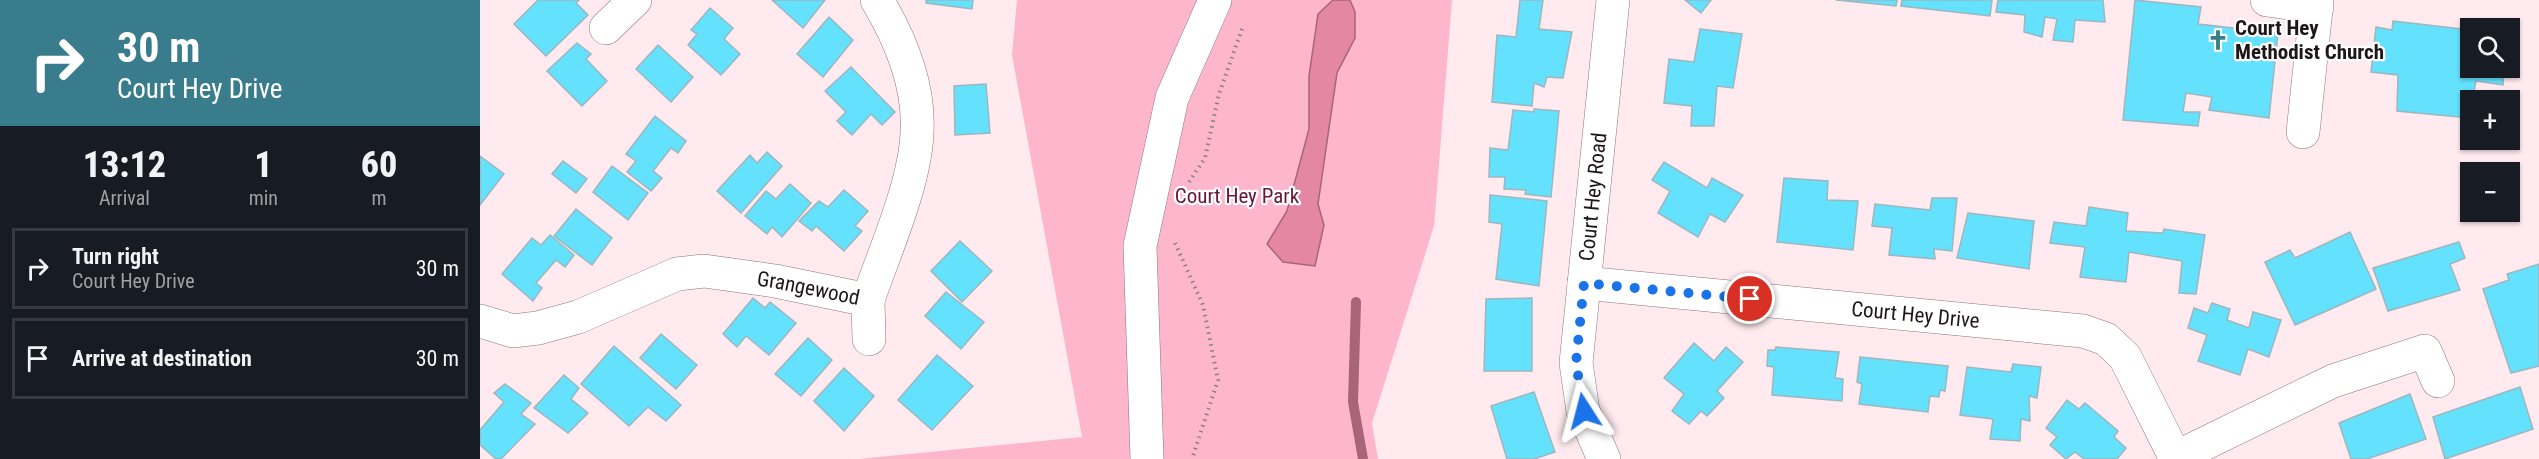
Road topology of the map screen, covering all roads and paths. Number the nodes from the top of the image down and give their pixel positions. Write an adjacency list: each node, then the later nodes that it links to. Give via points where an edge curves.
1 (634, 0): 8 (street)
2 (877, 0): 13 (street, Grangewood, via 895,31 912,77 918,133 907,187)
3 (1215, 0): 18 (street, via 1172,98 1140,246)
4 (1613, 0): 12 (street, Court Hey Road)
5 (2267, 0): 6 (street)
6 (2317, 4): 9 (street)
7 (1245, 21): 10 (path, via 1219,94 1205,158)
8 (606, 28)
9 (2302, 132)
10 (1188, 184)
11 (1174, 241): 19 (path, via 1203,305 1218,380)
12 (1584, 283): 17 (street, Court Hey Drive, via 2083,331 2106,339 2125,357); 20 (street, Court Hey Road, via 1576,363 1584,411)
13 (868, 300): 14 (street, Grangewood, via 704,271 677,274 578,317 538,328 513,331); 15 (street)
14 (480, 321)
15 (869, 339)
16 (2438, 381): 17 (street, via 2424,351 2332,381)
17 (2175, 458)
18 (1147, 459)
19 (1192, 459)
20 (1604, 459)

